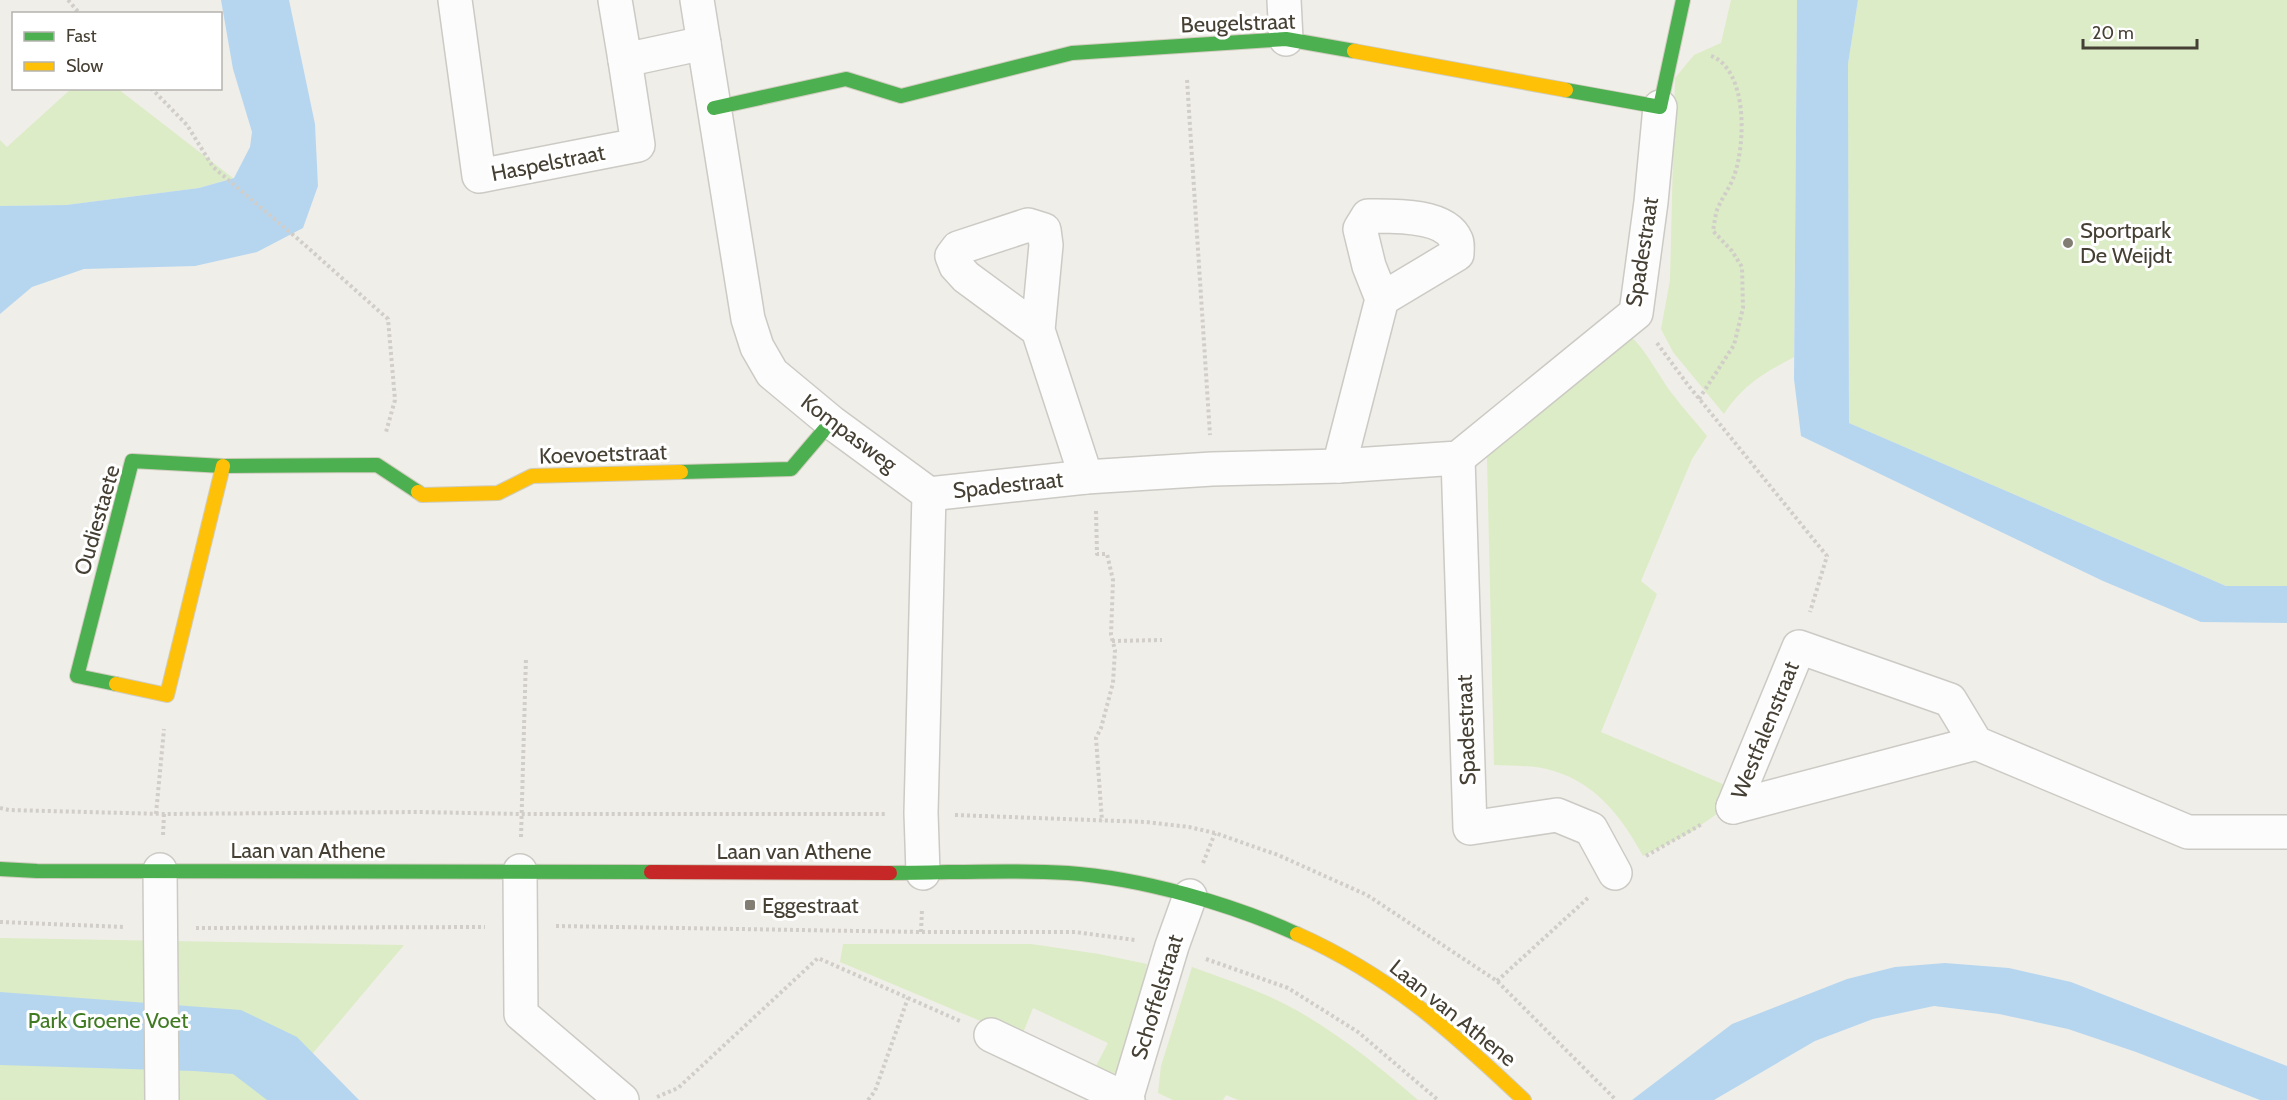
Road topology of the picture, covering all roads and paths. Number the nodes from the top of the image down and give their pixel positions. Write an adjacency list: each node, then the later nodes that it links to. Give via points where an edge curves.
1 (68, 0): 7 (path)
2 (455, 0): 12 (street, Haspelstraat, via 478,176 638,145)
3 (615, 0): 12 (street, Haspelstraat)
4 (697, 0): 10 (street, Kompasweg)
5 (1284, 0): 8 (street)
6 (1683, 0): 9 (street)
7 (78, 12)
8 (1286, 39): 11 (street, Beugelstraat); 14 (street, Beugelstraat)
9 (1674, 43): 14 (street); 19 (path, via 1718,58 1732,75 1741,105 1741,145 1735,175 1716,213 1713,231 1743,267 1743,308 1734,345)
10 (704, 44): 12 (street); 15 (street, Kompasweg)
11 (1185, 45): 15 (street, Beugelstraat, via 1072,53 901,96 846,79); 25 (path)
12 (625, 60)
13 (154, 90): 22 (path, via 187,125 213,167 388,319 395,400)
14 (1660, 107): 17 (street, Spadestraat)
15 (714, 108): 20 (street, Kompasweg, via 748,319 758,347 772,373)
16 (1382, 299): 24 (street)
17 (1636, 313): 19 (path); 21 (street, Spadestraat)
18 (1038, 330): 26 (street, Spadestraat)
19 (1699, 399): 30 (path, via 1827,556)
20 (831, 422): 22 (street, Koevoetstraat, via 791,469 532,476 498,493 422,495); 27 (street, Kompasweg)
21 (1458, 458): 24 (street, Spadestraat); 44 (street, Spadestraat, via 1470,828 1557,815 1591,829)
22 (377, 465): 23 (street)
23 (223, 466): 32 (street); 32 (street, Oudiestaete, via 132,461 77,676)
24 (1339, 466): 25 (street, Spadestraat)
25 (1212, 468): 26 (street, Spadestraat)
26 (1086, 477): 27 (street, Spadestraat); 29 (path, via 1096,500 1097,554 1107,554 1113,580)
27 (929, 494): 43 (street)
28 (1162, 640): 29 (path)
29 (1112, 641): 38 (path, via 1113,683 1096,738)
30 (1799, 647): 33 (street, Westfalenstraat, via 1950,700); 33 (street, Westfalenstraat, via 1733,807)
31 (526, 657): 37 (path)
32 (167, 695): 35 (path)
33 (1976, 743): 39 (street, via 2188,832)
34 (0, 808): 35 (path)
35 (156, 814): 36 (path)
36 (164, 814)
37 (521, 814)
38 (1102, 821)
39 (2287, 832)
40 (0, 869): 41 (street, Laan van Athene)
41 (160, 870): 42 (street, Laan van Athene); 48 (street)
42 (520, 871): 43 (street, Laan van Athene); 47 (street)
43 (922, 873): 45 (street, Laan van Athene, via 1069,873)
44 (1615, 873)
45 (1190, 896): 49 (street, Schoffelstraat); 59 (street, Laan van Athene, via 1262,919 1342,955 1397,990)
46 (0, 922): 48 (path)
47 (520, 925): 48 (path); 49 (path, via 1075,932); 54 (street, via 521,1014)
48 (160, 929): 53 (street)
49 (1172, 946): 57 (street, Schoffelstraat); 58 (path, via 1288,988 1358,1032)
50 (1497, 981): 60 (path)
51 (908, 998): 52 (path); 55 (path, via 818,958 678,1088); 56 (path, via 875,1091)
52 (991, 1035): 57 (street, Schoffelstraat)
53 (162, 1089)
54 (622, 1100)
55 (650, 1100)
56 (868, 1100)
57 (1127, 1100)
58 (1438, 1100)
59 (1524, 1100)
60 (1616, 1100)

